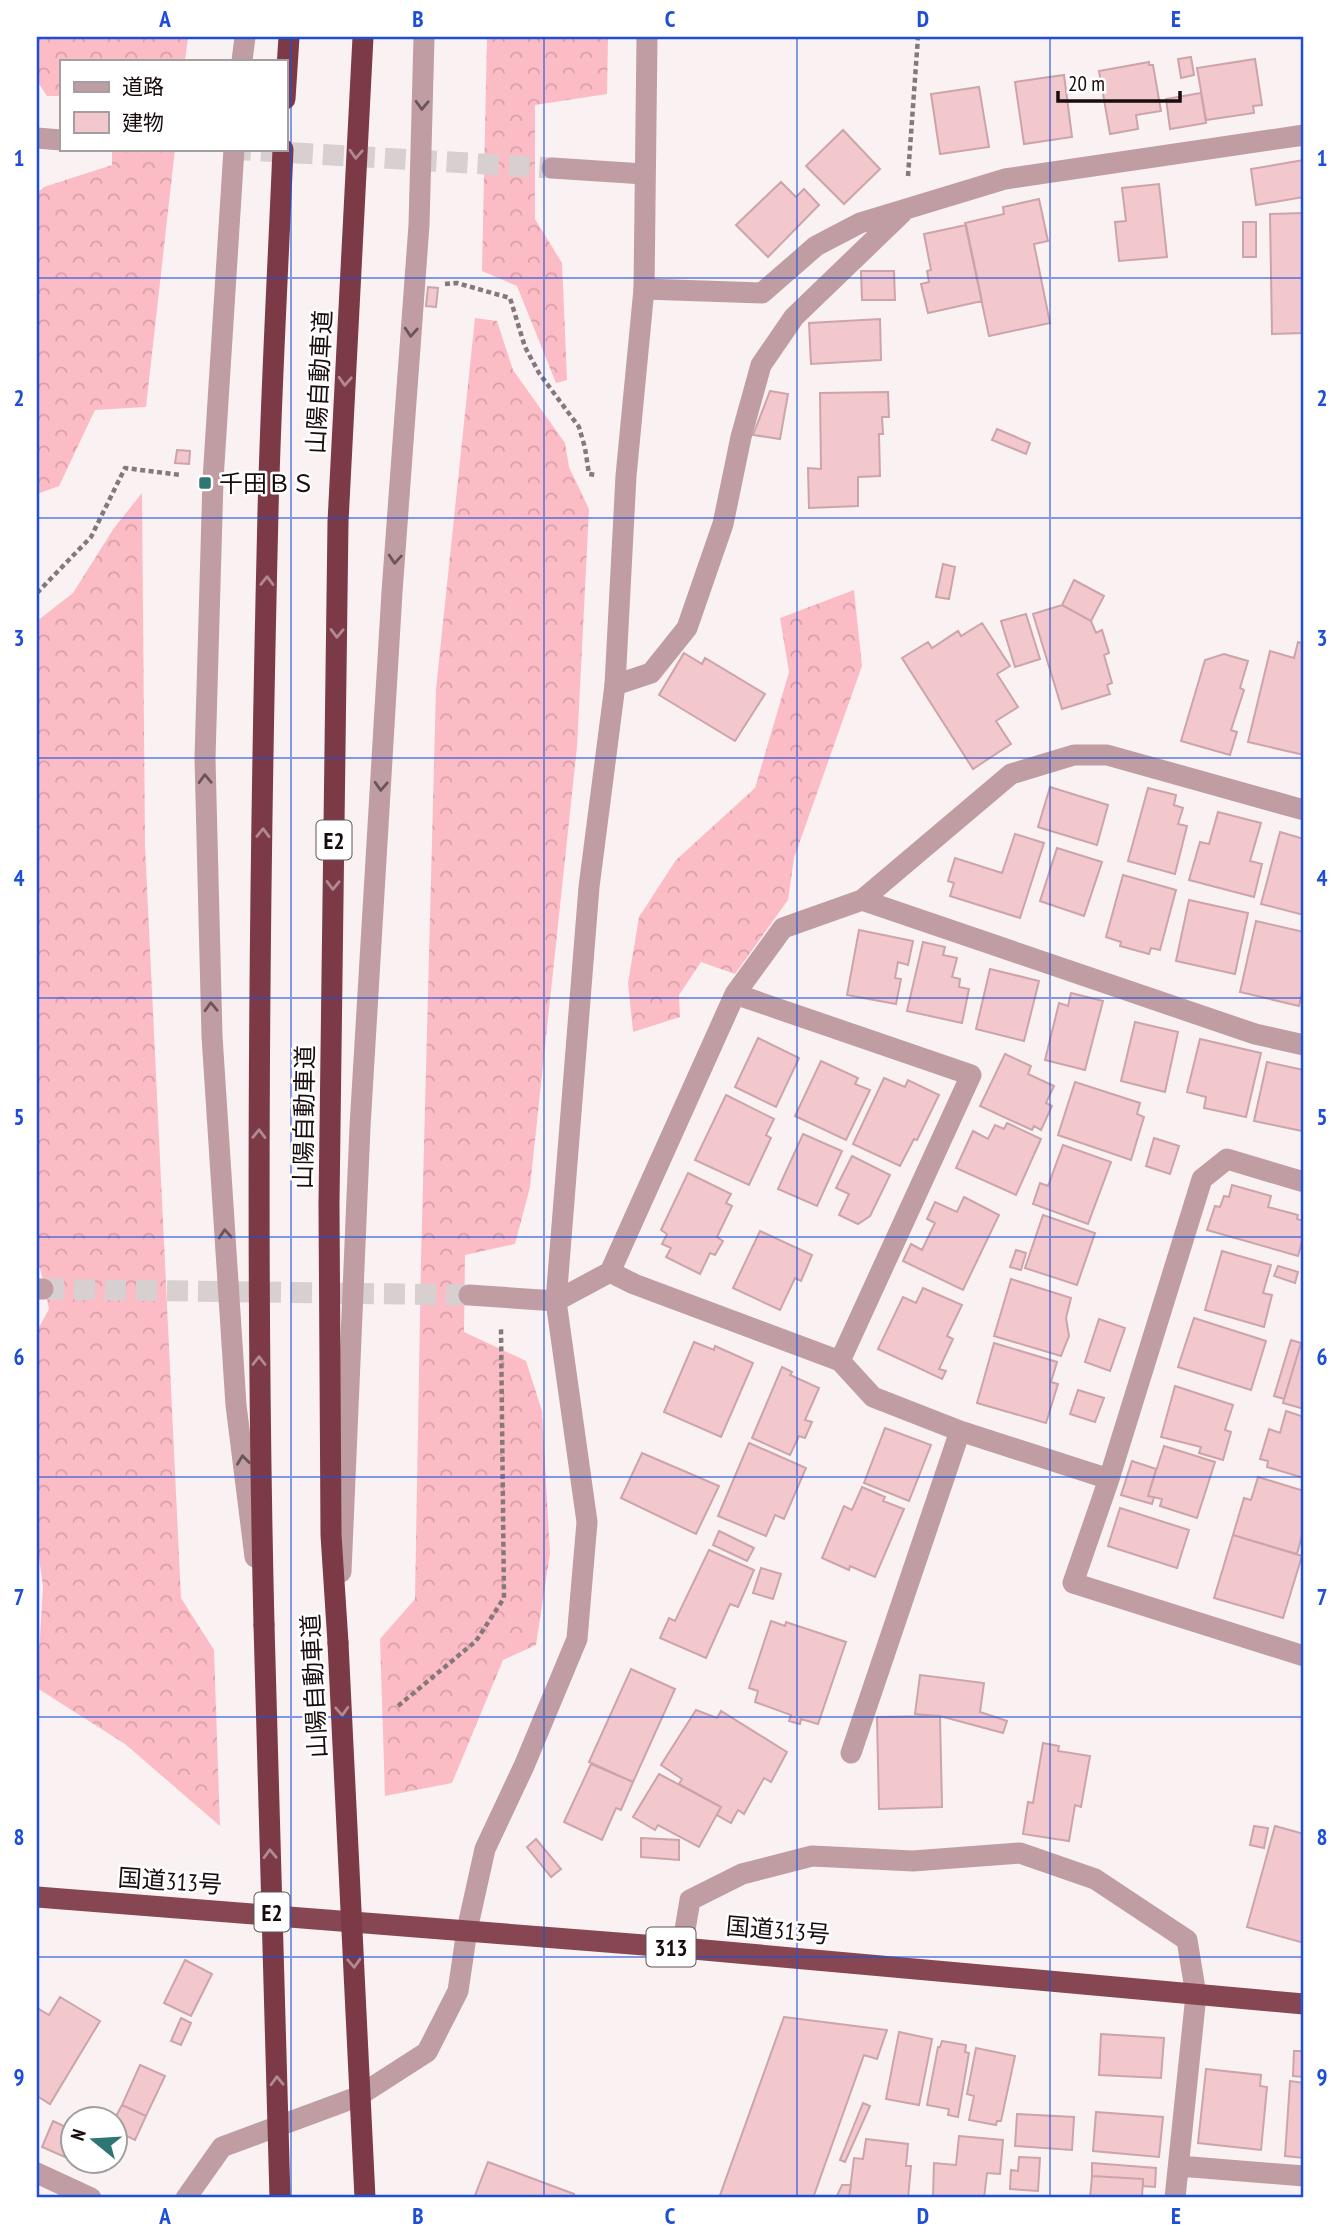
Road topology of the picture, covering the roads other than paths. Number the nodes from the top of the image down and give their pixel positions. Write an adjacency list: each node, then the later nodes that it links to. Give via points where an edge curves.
1 (245, 37): 6 (street)
2 (289, 37): 7 (highway)
3 (363, 37): 30 (highway, 山陽自動車道 / E2, one-way to 30, via 338,522 330,1231 331,1535)
4 (425, 37): 30 (street, one-way to 30, via 419,225 361,1113)
5 (647, 37): 14 (street)
6 (242, 60)
7 (287, 68)
8 (1304, 135): 15 (street, via 1004,179)
9 (37, 138): 10 (street)
10 (60, 139)
11 (234, 150): 29 (street, one-way to 11, via 236,1405 212,1036 205,758 213,480)
12 (283, 150): 29 (highway, 山陽自動車道 / E2, one-way to 12, via 258,1163 268,510)
13 (552, 168): 14 (street)
14 (644, 174): 16 (street)
15 (905, 210): 16 (street, via 860,223 816,246 762,293); 17 (street, via 794,317 761,365 723,524 687,628 651,673)
16 (644, 289): 17 (street, via 626,476)
17 (615, 685): 25 (street, via 589,887)
18 (1304, 810): 19 (street, via 1107,755 1074,755 1011,774)
19 (862, 900): 20 (street, via 783,928); 21 (street, via 1255,1034)
20 (735, 994): 23 (street); 26 (street, via 971,1074)
21 (1304, 1045)
22 (1304, 1182): 28 (street, via 1227,1160 1202,1179)
23 (610, 1272): 25 (street); 26 (street)
24 (468, 1295): 25 (street)
25 (556, 1301): 34 (street, via 587,1522 577,1639 485,1849)
26 (841, 1361): 27 (street, via 873,1397)
27 (960, 1431): 28 (street); 32 (street)
28 (1110, 1479): 31 (street, via 1073,1583)
29 (264, 1625): 43 (highway, 山陽自動車道 / E2, one-way to 29, bridge)
30 (338, 1643): 44 (highway, 山陽自動車道 / E2, one-way to 44, bridge)
31 (1304, 1656)
32 (851, 1753)
33 (37, 1897): 34 (highway, 国道313号 / 313)
34 (467, 1930): 35 (highway, 国道313号 / 313); 42 (street, via 458,1991 427,2052 357,2097 222,2147)
35 (682, 1948): 36 (highway, 国道313号 / 313); 36 (street, via 690,1900 742,1874 812,1856 914,1861 1020,1853 1095,1879 1187,1940)
36 (1196, 1995): 37 (highway, 国道313号 / 313); 38 (street)
37 (1304, 2004)
38 (1178, 2165): 40 (street); 45 (street)
39 (37, 2173): 41 (street)
40 (1304, 2176)
41 (91, 2198)
42 (186, 2198)
43 (280, 2198)
44 (365, 2198)
45 (1175, 2198)

